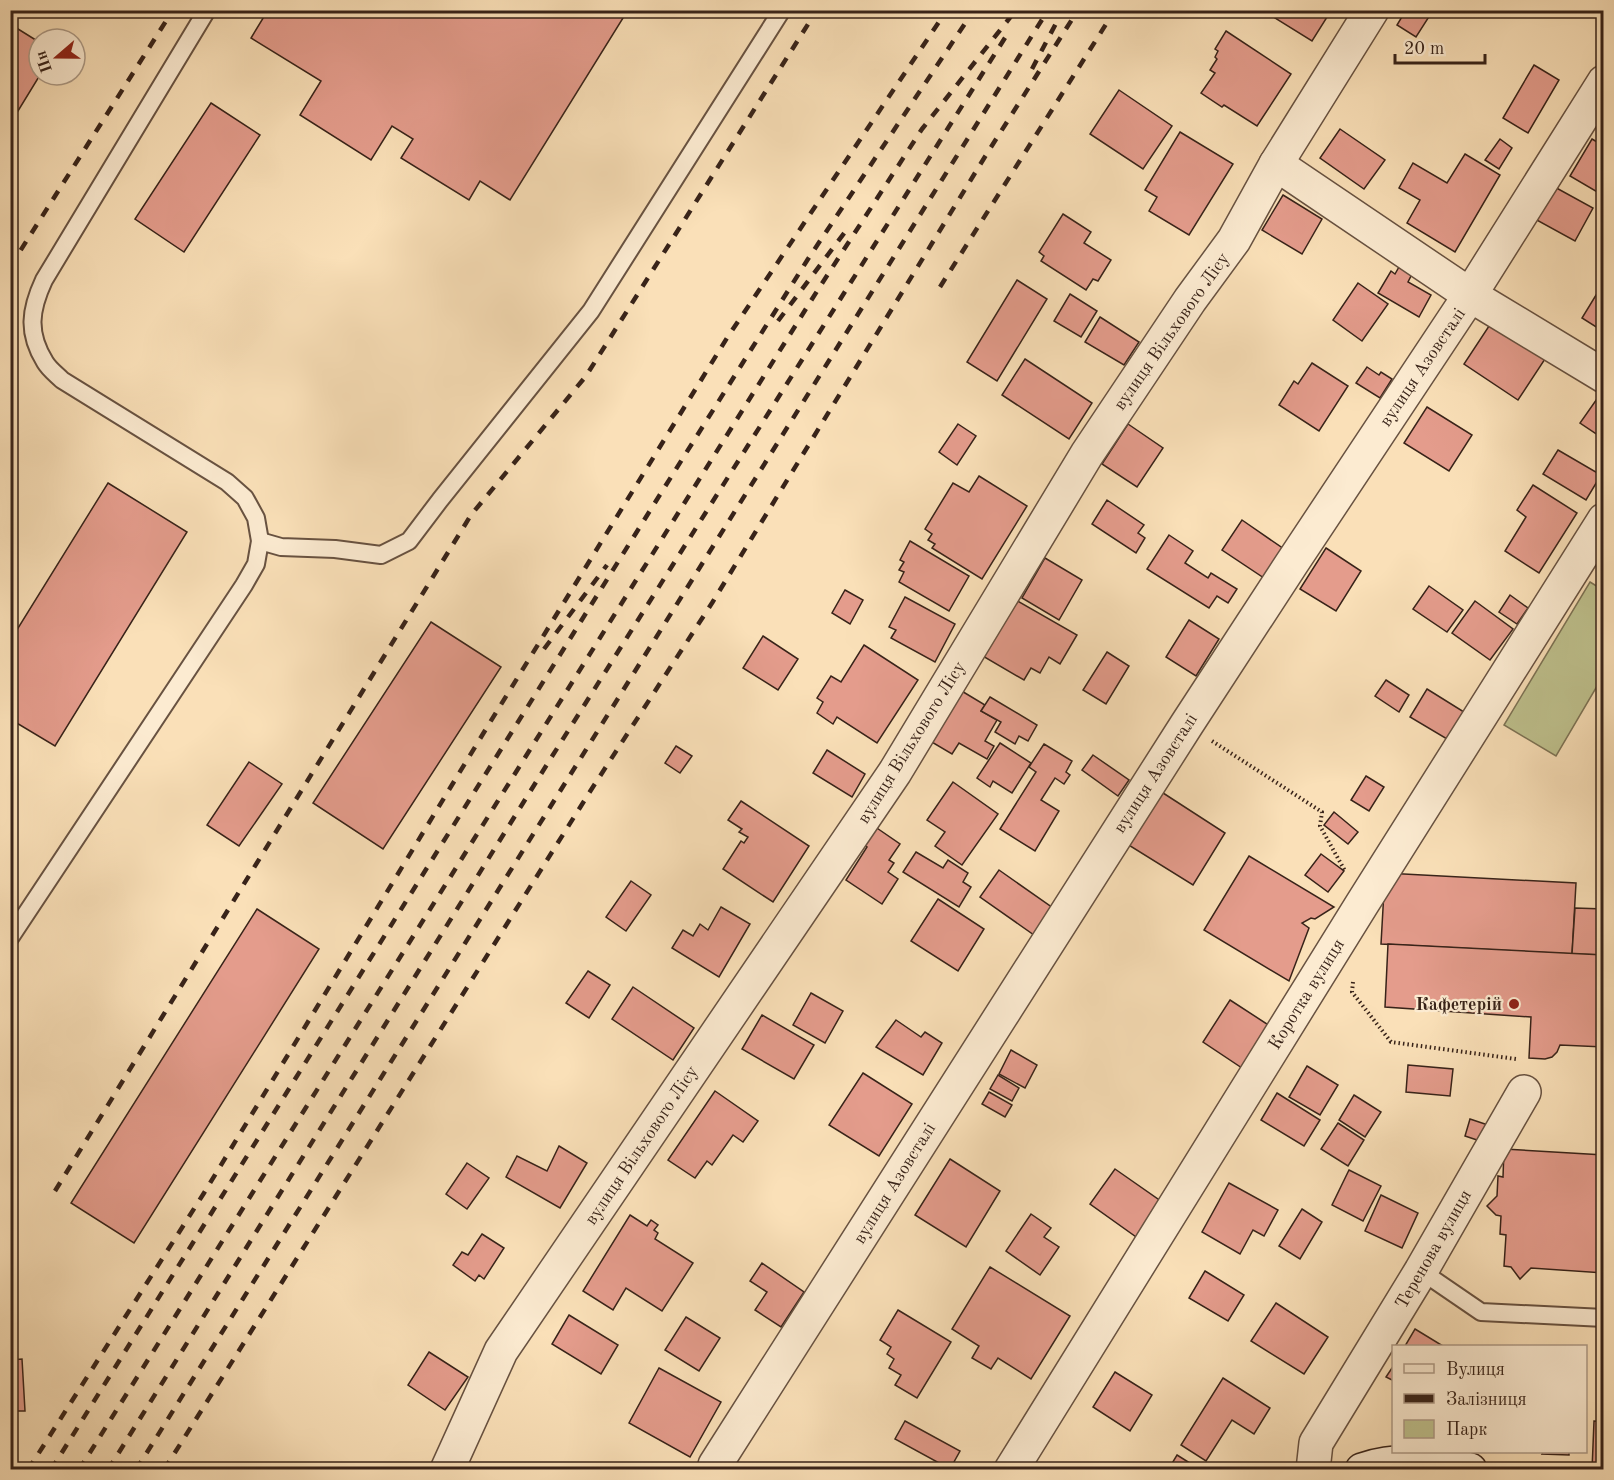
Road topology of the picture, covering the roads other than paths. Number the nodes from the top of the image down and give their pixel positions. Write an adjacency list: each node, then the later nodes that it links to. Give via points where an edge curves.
1 (207, 10): 9 (lane, via 44,280 34,300 32,322 36,344 46,364 62,380 227,482 244,498 256,518)
2 (782, 10): 9 (lane, via 591,311 409,541 381,555 280,547)
3 (1372, 10): 5 (street, вулиця Вільхового Лісу)
4 (1604, 82): 6 (street, вулиця Азовсталі)
5 (1276, 164): 6 (street); 14 (street, вулиця Вільхового Лісу, via 1234,240 1087,454 895,771 501,1351)
6 (1470, 296): 7 (street); 15 (street, вулиця Азовсталі, via 1187,724)
7 (1604, 376)
8 (1604, 520): 16 (street, Коротка вулиця)
9 (260, 541): 10 (lane, via 256,564 244,585)
10 (10, 938)
11 (1524, 1092): 12 (street, Теренова вулиця)
12 (1421, 1271): 13 (lane, via 1481,1312); 17 (street, Теренова вулиця, via 1316,1443)
13 (1604, 1318)
14 (447, 1470)
15 (714, 1470)
16 (1011, 1470)
17 (1313, 1470)
18 (1362, 1470): 19 (street, via 1392,1463 1416,1463)
19 (1470, 1470)

